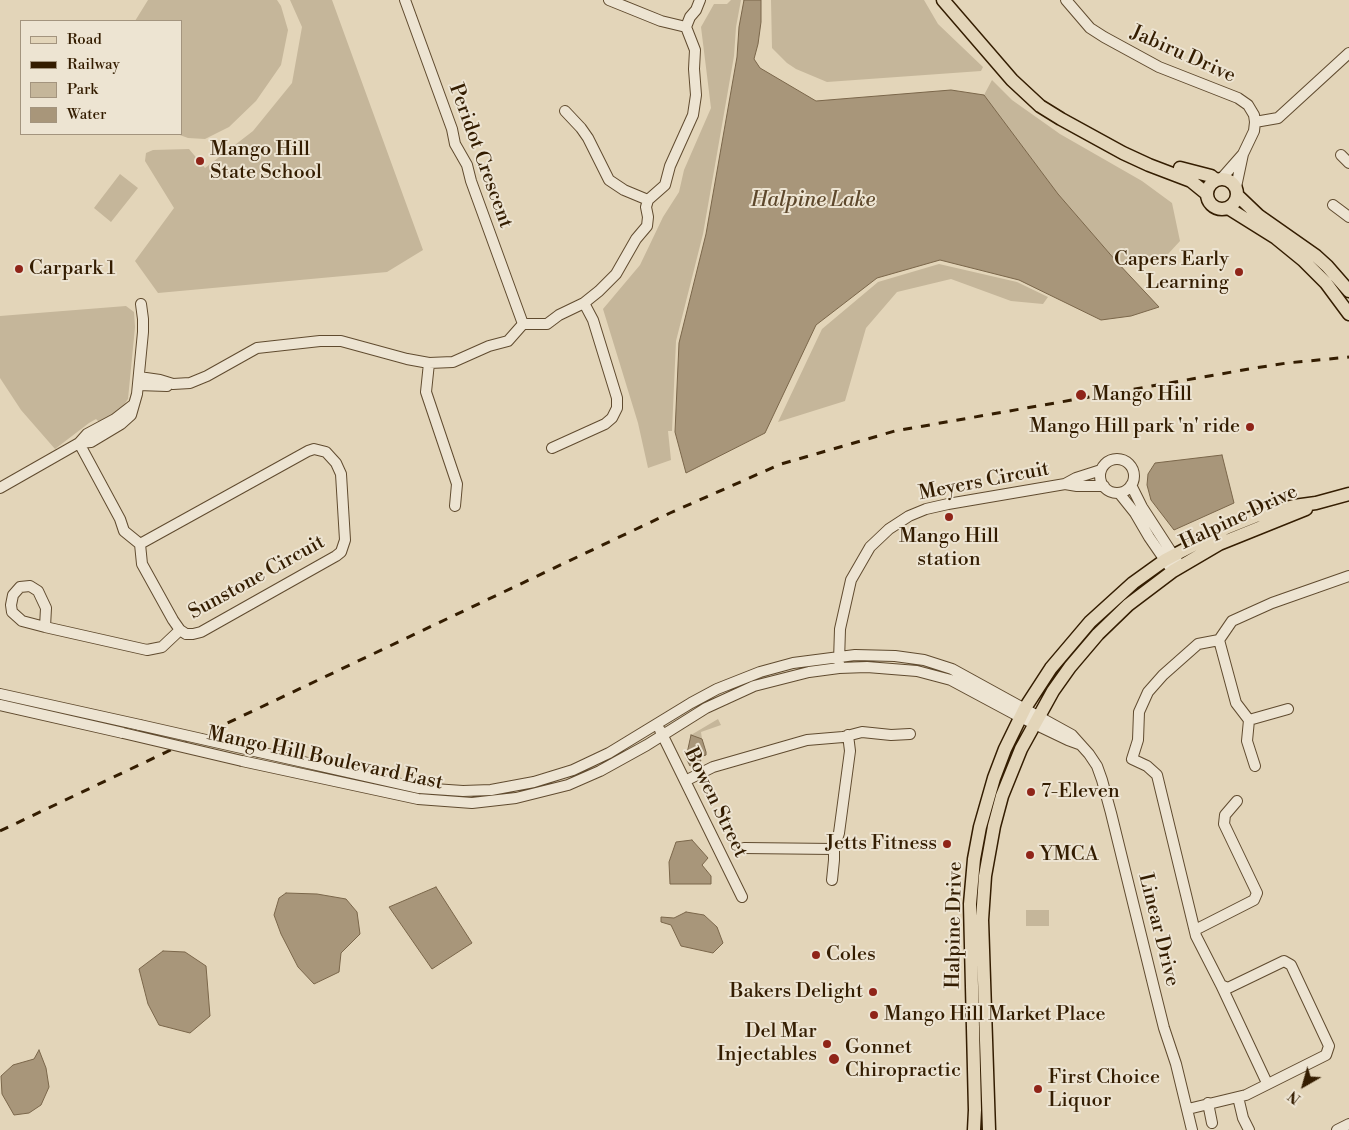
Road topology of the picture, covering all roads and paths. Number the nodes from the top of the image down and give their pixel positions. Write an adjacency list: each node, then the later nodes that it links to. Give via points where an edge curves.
1 (405, 0): 25 (street, Peridot Crescent)
2 (609, 0): 7 (street, via 661,21)
3 (700, 0): 7 (street)
4 (943, 0): 16 (main road, via 1012,80 1040,106 1123,153 1191,181)
5 (953, 0): 14 (main road, via 1027,84 1058,109 1139,152)
6 (1066, 0): 10 (street, Jabiru Drive, via 1096,32 1159,67 1238,98 1252,110)
7 (686, 27): 17 (street, via 695,50 696,104 665,184)
8 (1349, 53): 10 (street, via 1278,118)
9 (565, 111): 17 (street, via 588,138 609,180)
10 (1255, 122): 11 (street)
11 (1243, 154): 14 (street); 15 (street)
12 (1341, 155): 13 (street)
13 (1349, 163)
14 (1219, 179): 15 (main road, via 1230,181); 16 (main road, via 1210,186)
15 (1236, 191): 19 (main road, via 1234,203); 21 (main road, via 1259,216 1316,256)
16 (1207, 194): 19 (main road, via 1215,207)
17 (648, 200): 22 (street, via 647,226 624,264 608,284)
18 (1333, 205): 20 (street)
19 (1228, 208): 24 (main road, via 1276,238 1303,260 1326,283)
20 (1349, 217)
21 (1349, 291)
22 (584, 302): 25 (street, via 546,324); 29 (street, via 593,320 617,398 617,408 605,424)
23 (141, 304): 27 (street, via 144,319)
24 (1349, 314)
25 (523, 324): 26 (street, via 504,343 453,362)
26 (429, 363): 27 (street, via 340,341 320,340 257,348 196,382 181,385 160,380); 37 (street, via 426,392 457,484)
27 (138, 381): 28 (street, via 133,405 87,434)
28 (79, 444): 34 (street); 38 (street, via 124,531)
29 (552, 448)
30 (1101, 470): 31 (street, Meyers Circuit); 32 (street, via 1112,460 1127,462 1134,476); 33 (street)
31 (1065, 484): 33 (street, Meyers Circuit); 44 (street, Meyers Circuit, via 926,510 909,516 882,534 863,556 851,580 840,629)
32 (1131, 485): 35 (street); 39 (street)
33 (1104, 486): 35 (street)
34 (0, 488)
35 (1119, 492): 39 (street)
36 (1349, 494): 39 (main road, Halpine Drive, via 1256,516 1226,528)
37 (455, 506)
38 (140, 544): 42 (street, Sunstone Circuit, via 142,564); 42 (street, Sunstone Circuit, via 308,451 326,452 336,463 342,480 345,540 341,552 201,632 186,634)
39 (1173, 563): 49 (main road, Halpine Drive, via 1128,588 1090,622 1051,668); 50 (main road, Halpine Drive, via 1098,634 1062,678)
40 (1349, 576): 43 (street, via 1232,621)
41 (46, 627): 42 (street, via 148,650 162,646)
42 (180, 630)
43 (1219, 640): 51 (street, via 1236,703); 63 (street, via 1198,644 1148,692 1140,712 1132,759 1158,775)
44 (839, 656): 45 (street, Meyers Circuit); 49 (street, Mango Hill Boulevard East, via 895,656 933,663 959,672); 52 (street, Mango Hill Boulevard East, via 793,663 746,677 702,696)
45 (839, 668): 49 (street, Mango Hill Boulevard East, via 886,668 930,673); 54 (street, Mango Hill Boulevard East, via 793,675 754,686 706,708)
46 (0, 694): 52 (street, Mango Hill Boulevard East, bridge, via 420,788 463,791 491,790 534,782 573,770)
47 (0, 705): 54 (street, Mango Hill Boulevard East, bridge, via 435,802 472,803 516,798 568,785 609,767)
48 (1288, 709): 51 (street)
49 (1023, 713): 50 (street, Linear Drive); 71 (main road, Halpine Drive, via 1005,749 976,844 970,942)
50 (1037, 720): 68 (street, Linear Drive, via 1080,744 1093,760 1102,780); 72 (main road, Halpine Drive, via 1002,796 985,876 982,920)
51 (1249, 720): 56 (street, via 1247,741)
52 (657, 724): 54 (street, Bowen Street)
53 (910, 734): 55 (street, via 862,732)
54 (662, 735): 57 (street, Bowen Street)
55 (848, 735): 57 (street, via 798,743 713,767); 60 (street, via 850,750)
56 (1256, 766)
57 (685, 781): 62 (street, Bowen Street)
58 (1237, 801): 63 (street, via 1225,815 1224,824 1257,893 1254,900)
59 (744, 848): 60 (street)
60 (834, 849): 61 (street)
61 (832, 880)
62 (742, 897)
63 (1195, 930): 64 (street)
64 (1221, 985): 65 (street); 65 (street, via 1228,988 1284,961 1291,965 1329,1046 1326,1055)
65 (1267, 1084): 66 (street)
66 (1238, 1097): 67 (street); 74 (street)
67 (1208, 1103): 68 (street); 69 (street)
68 (1188, 1109): 73 (street, Linear Drive)
69 (1212, 1123)
70 (1349, 1124): 75 (street)
71 (974, 1130)
72 (988, 1130)
73 (1192, 1130)
74 (1250, 1130)
75 (1338, 1130)

